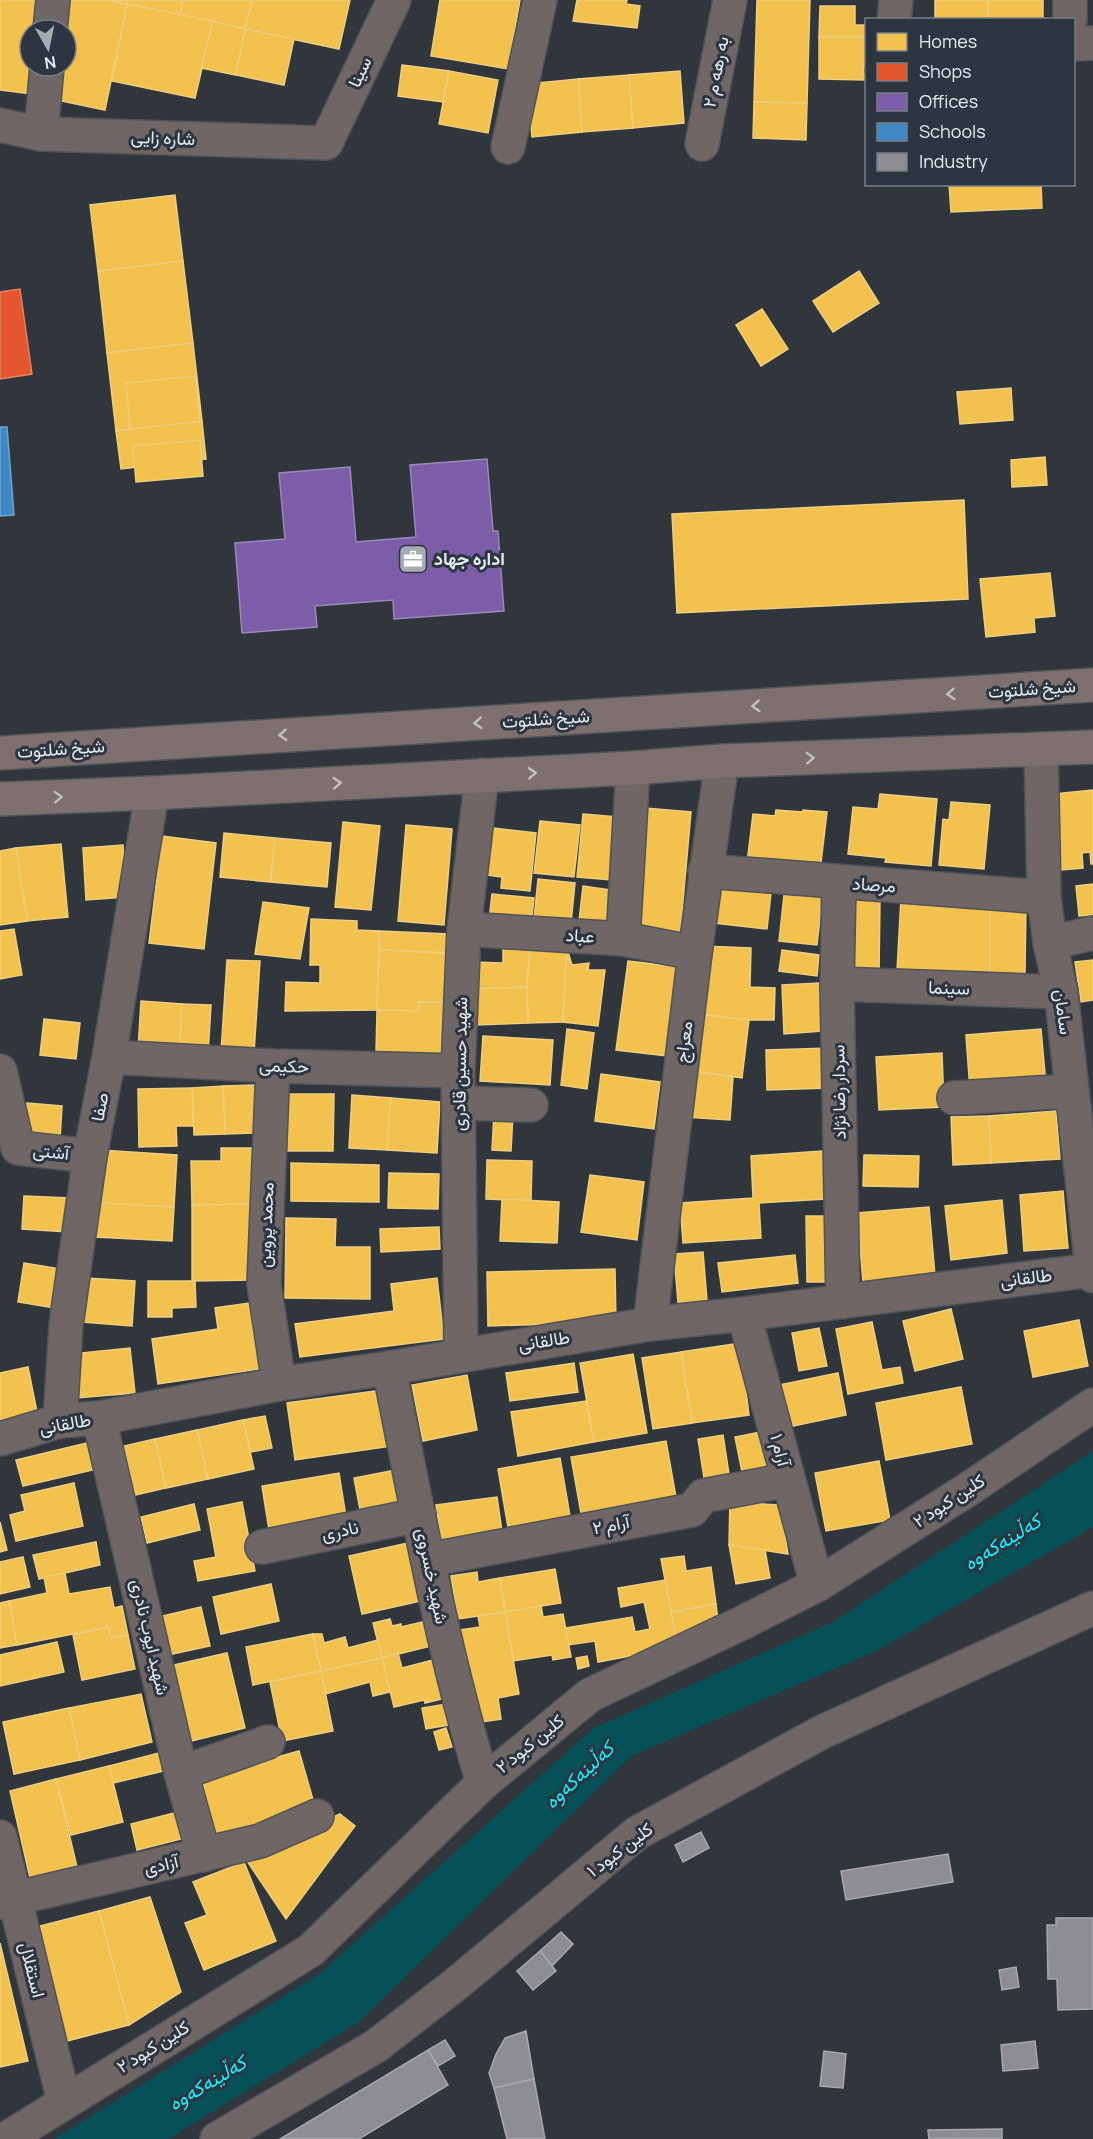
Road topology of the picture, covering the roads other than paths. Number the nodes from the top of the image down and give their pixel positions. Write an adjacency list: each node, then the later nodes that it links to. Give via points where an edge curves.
1 (53, 0): 7 (street)
2 (394, 0): 15 (street, سینا)
3 (540, 0): 17 (street)
4 (730, 0): 16 (street, به رهه م ۲)
5 (896, 0): 8 (street)
6 (1070, 0): 9 (street)
7 (52, 18)
8 (894, 18)
9 (1071, 18)
10 (1093, 43): 11 (street)
11 (1075, 44)
12 (46, 78): 14 (street)
13 (0, 125): 14 (street, شاره زایی)
14 (40, 134): 15 (street, شاره زایی)
15 (326, 143)
16 (702, 144)
17 (508, 147)
18 (1093, 685): 21 (main road, شیخ شلتوت, one-way to 21)
19 (1093, 747): 20 (main road)
20 (1041, 749): 22 (main road, one-way to 20); 29 (street, سامان)
21 (0, 753)
22 (722, 761): 23 (main road); 27 (street, معراج)
23 (633, 768): 24 (main road, one-way to 23); 32 (street)
24 (482, 775): 25 (main road, one-way to 24); 30 (street, شهید حسین قادری)
25 (153, 793): 26 (main road, one-way to 25); 37 (street, صفا)
26 (0, 799)
27 (705, 871): 28 (street, مرصاد); 34 (street, معراج)
28 (838, 882): 29 (street, مرصاد); 35 (street, سردار رضا نژاد)
29 (1044, 897): 33 (street, سامان)
30 (464, 929): 32 (street, عباد); 41 (street, شهید حسین قادری)
31 (1093, 933): 33 (street)
32 (623, 939): 34 (street, عباد)
33 (1050, 943): 36 (street, سامان)
34 (694, 953): 50 (street, معراج)
35 (837, 984): 36 (street, سینما); 48 (street, سردار رضا نژاد)
36 (1061, 992): 39 (street, سامان)
37 (110, 1058): 38 (street, حکیمی); 45 (street, صفا)
38 (273, 1066): 41 (street, حکیمی); 53 (street, محمد پروین, via 264,1284)
39 (1078, 1070): 42 (street); 46 (street, سامان)
40 (0, 1071): 45 (street, آشتی, via 18,1148)
41 (458, 1071): 43 (street, شهید حسین قادری)
42 (954, 1098)
43 (459, 1103): 44 (street); 51 (street, شهید حسین قادری)
44 (531, 1105)
45 (90, 1156): 56 (street, صفا, via 66,1325)
46 (1086, 1156): 47 (street, سامان)
47 (1093, 1273): 48 (street, طالقانی)
48 (843, 1302): 49 (street, طالقانی)
49 (744, 1314): 50 (street, طالقانی); 58 (street, آرام ۱)
50 (650, 1324): 51 (street, طالقانی)
51 (461, 1355): 52 (street, طالقانی)
52 (388, 1368): 53 (street, طالقانی); 59 (street, شهید خسروی)
53 (279, 1384): 55 (street, طالقانی)
54 (1093, 1405): 62 (street, کلین کبود ۲)
55 (99, 1418): 56 (street, طالقانی); 65 (street, شهید ایوب نادری)
56 (60, 1421): 57 (street, طالقانی)
57 (0, 1438)
58 (788, 1480): 61 (street, آرام ۲, via 704,1496 692,1510); 62 (street, آرام ۱)
59 (419, 1515): 60 (street, نادری); 61 (street, شهید خسروی)
60 (262, 1547)
61 (428, 1560): 66 (street, شهید خسروی, via 467,1731)
62 (817, 1585): 66 (street, کلین کبود ۲, via 590,1695)
63 (1093, 1608): 73 (street, کلین کبود ۱, via 822,1732 637,1833 376,2046)
64 (268, 1742): 65 (street)
65 (181, 1773): 69 (street, شهید ایوب نادری)
66 (483, 1783): 71 (street, کلین کبود ۲, via 311,1950)
67 (317, 1816): 69 (street, آزادی, via 260,1841)
68 (0, 1837): 70 (street, استقلال)
69 (204, 1855): 70 (street, آزادی)
70 (7, 1900): 71 (street, استقلال)
71 (64, 2102): 72 (street, کلین کبود ۲)
72 (6, 2139)
73 (217, 2139)

